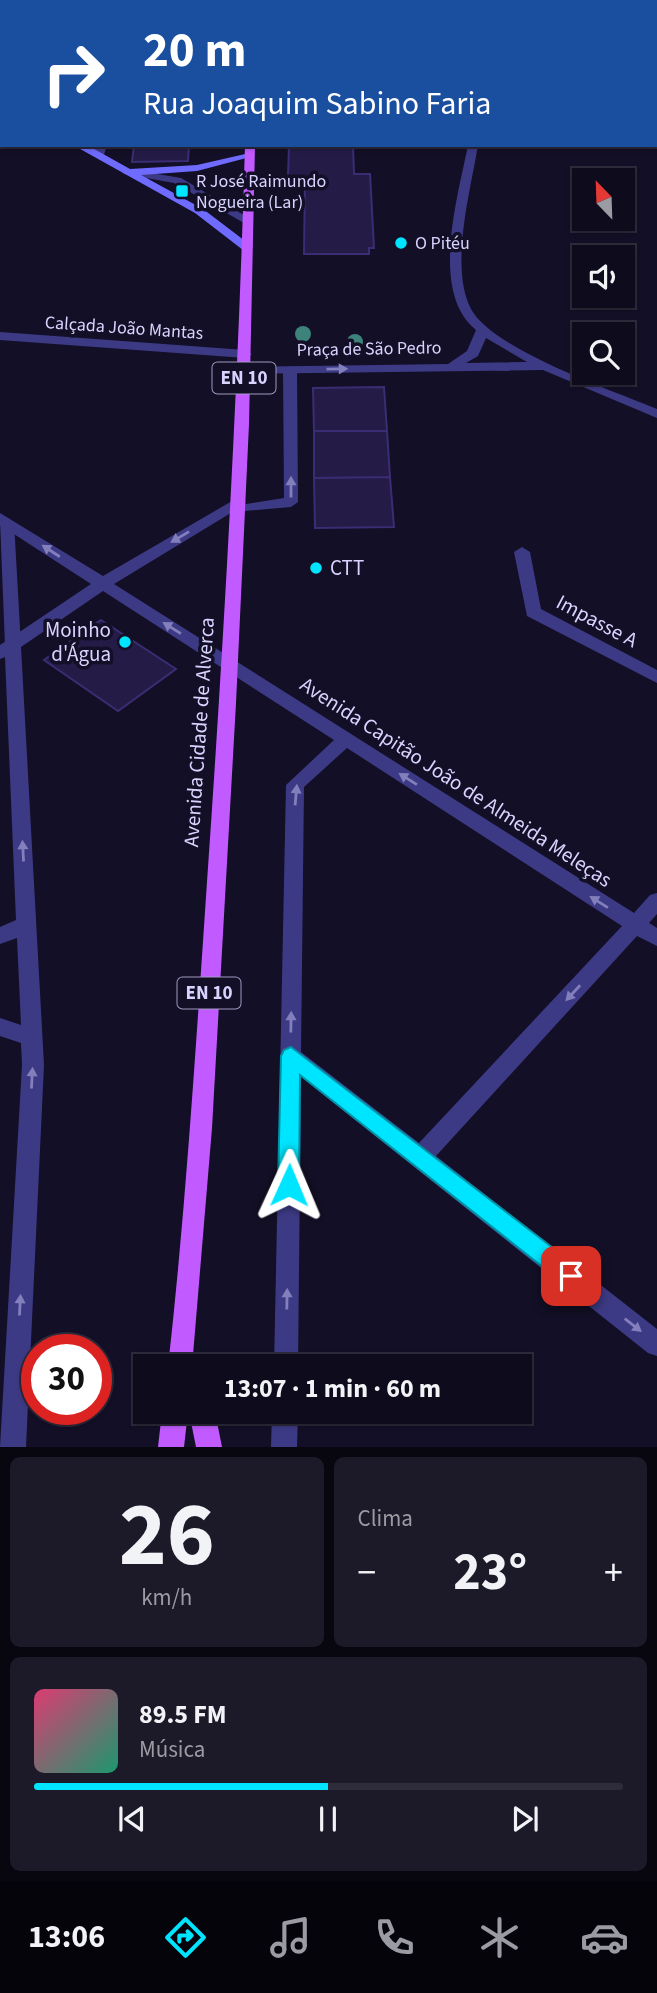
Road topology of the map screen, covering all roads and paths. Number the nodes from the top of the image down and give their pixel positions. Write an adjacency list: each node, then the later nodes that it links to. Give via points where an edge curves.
1 (473, 147): 7 (street, via 457,254 459,290 466,311)
2 (250, 150): 4 (main road, via 172,172); 5 (main road, Avenida Cidade de Alverca / EN 10)
3 (100, 151): 4 (main road)
4 (128, 172): 5 (street, via 177,180); 6 (main road, via 199,211)
5 (248, 221): 6 (main road, Avenida Cidade de Alverca / EN 10)
6 (247, 247): 9 (main road, Avenida Cidade de Alverca / EN 10)
7 (483, 330): 10 (street, Praça de São Pedro, via 473,353); 11 (street)
8 (0, 336): 9 (street, Calçada João Mantas)
9 (245, 354): 13 (main road, Avenida Cidade de Alverca / EN 10)
10 (453, 366): 11 (street, Praça de São Pedro); 12 (street, Praça de São Pedro, one-way to 10)
11 (549, 366): 14 (street)
12 (290, 370): 13 (street, Praça de São Pedro); 15 (street, one-way to 12, via 291,502)
13 (244, 371): 15 (main road, Avenida Cidade de Alverca / EN 10)
14 (657, 414)
15 (238, 505): 18 (street, one-way to 18); 20 (main road, Avenida Cidade de Alverca / EN 10)
16 (3, 520): 18 (street, Avenida Capitão João de Almeida Meleças, one-way to 16); 19 (street)
17 (522, 552): 21 (street, Impasse A, via 533,612)
18 (102, 584): 19 (street); 20 (street, Avenida Capitão João de Almeida Meleças, one-way to 18)
19 (6, 649): 25 (street, one-way to 19)
20 (230, 664): 22 (street, Avenida Capitão João de Almeida Meleças); 32 (main road, Avenida Cidade de Alverca / EN 10)
21 (657, 677)
22 (345, 740): 24 (street, Avenida Capitão João de Almeida Meleças, one-way to 22); 30 (street, one-way to 22, via 295,785)
23 (657, 901): 24 (street)
24 (635, 924): 27 (street, Avenida Capitão João de Almeida Meleças); 31 (street, one-way to 31)
25 (26, 925): 26 (street); 29 (street)
26 (0, 936)
27 (657, 938)
28 (0, 1027): 29 (street)
29 (31, 1037): 40 (street, one-way to 29)
30 (291, 1056): 31 (street); 36 (street, one-way to 30)
31 (420, 1158): 33 (street, one-way to 33)
32 (185, 1321): 34 (main road, Avenida Cidade de Alverca / EN 10); 35 (main road, Avenida Cidade de Alverca / EN 10)
33 (657, 1344)
34 (181, 1354)
35 (191, 1354)
36 (286, 1354)
37 (174, 1424): 41 (main road)
38 (204, 1424): 42 (main road)
39 (285, 1424): 43 (street)
40 (13, 1447)
41 (171, 1447)
42 (209, 1447)
43 (284, 1447)

